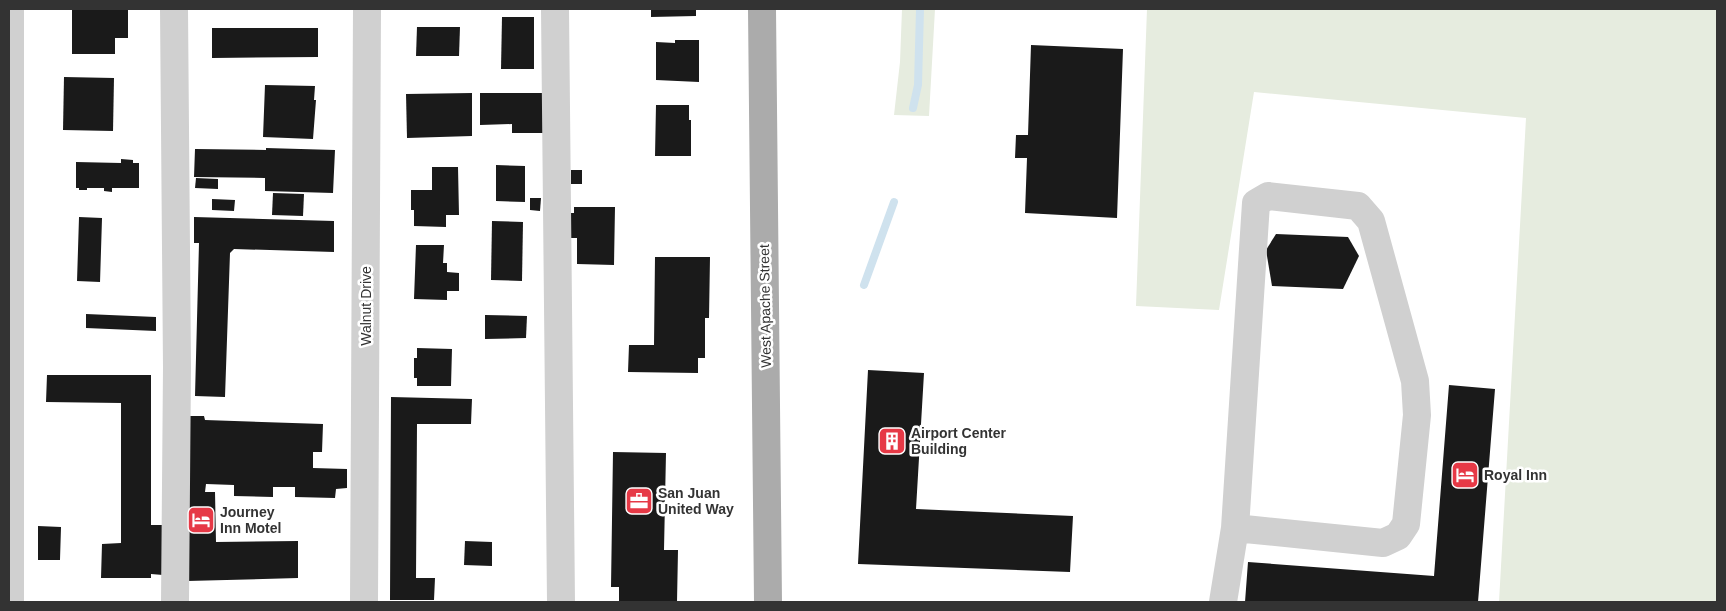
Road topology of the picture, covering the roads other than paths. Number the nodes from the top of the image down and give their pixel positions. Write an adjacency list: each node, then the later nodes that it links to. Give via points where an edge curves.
1 (10, 9): 7 (street)
2 (174, 9): 8 (street)
3 (367, 9): 9 (street, Walnut Drive)
4 (555, 9): 10 (street)
5 (762, 9): 11 (main road, West Apache Street)
6 (1235, 528): 6 (street, via 1256,203 1268,196 1358,206 1370,221 1415,381 1416,415 1406,524 1398,536 1383,542); 12 (street)
7 (10, 602)
8 (176, 602)
9 (364, 602)
10 (561, 602)
11 (768, 602)
12 (1223, 602)

